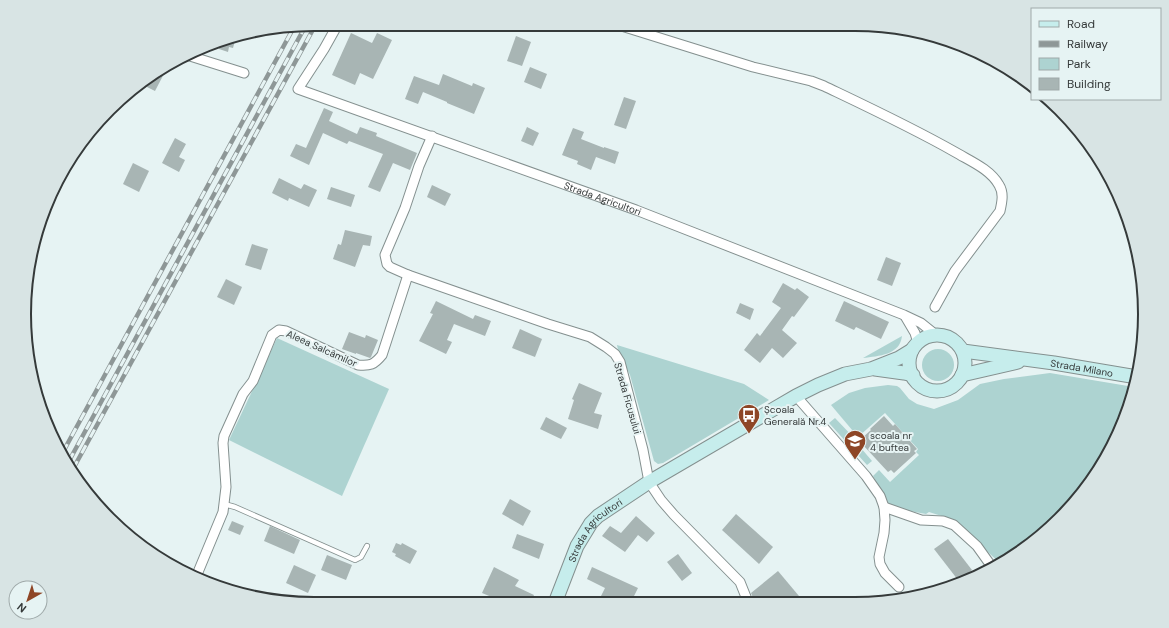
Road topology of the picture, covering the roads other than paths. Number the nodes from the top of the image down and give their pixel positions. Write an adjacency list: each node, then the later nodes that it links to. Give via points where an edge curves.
1 (334, 31): 5 (street, Strada Agricultori, via 298,89)
2 (637, 31): 7 (street, via 824,86 925,134 990,174 1000,186 1000,211 955,271)
3 (195, 58): 4 (street)
4 (244, 72)
5 (432, 136): 6 (street, via 385,255 390,267); 8 (street, Strada Agricultori, via 636,210)
6 (408, 275): 18 (street, Strada Ficusului, via 590,337 606,347 620,362); 19 (street, Aleea Salcâmilor, via 382,355 368,366 358,365 286,331 279,330 272,335 253,381 243,394 224,436)
7 (935, 307)
8 (904, 315): 9 (street, Strada Agricultori, via 921,323); 10 (street, via 915,333)
9 (936, 335): 10 (main road, via 926,337); 11 (main road, via 952,339)
10 (915, 346): 13 (main road, Strada Agricultori, via 899,358); 14 (main road, via 910,357)
11 (963, 351): 12 (main road, Strada Milano); 15 (main road, via 965,367)
12 (1026, 360): 15 (main road, Strada Milano); 16 (main road, Strada Milano)
13 (871, 369): 14 (main road, Strada Agricultori); 17 (main road, Strada Agricultori, via 845,374)
14 (912, 375): 15 (main road, via 920,384 935,390 951,387)
15 (962, 375)
16 (1131, 376)
17 (796, 396): 18 (main road, Strada Agricultori); 20 (street, via 866,476 880,496)
18 (649, 482): 25 (main road, Strada Agricultori, via 591,523 577,546); 26 (street, Strada Ficusului, via 674,516 740,582)
19 (224, 504): 21 (lane, via 355,560 361,557); 23 (street, Aleea Salcâmilor)
20 (884, 507): 22 (street, via 921,520 943,521 954,525 977,546); 24 (street, via 880,564)
21 (367, 546)
22 (989, 563)
23 (198, 572)
24 (899, 587)
25 (557, 597)
26 (746, 597)

